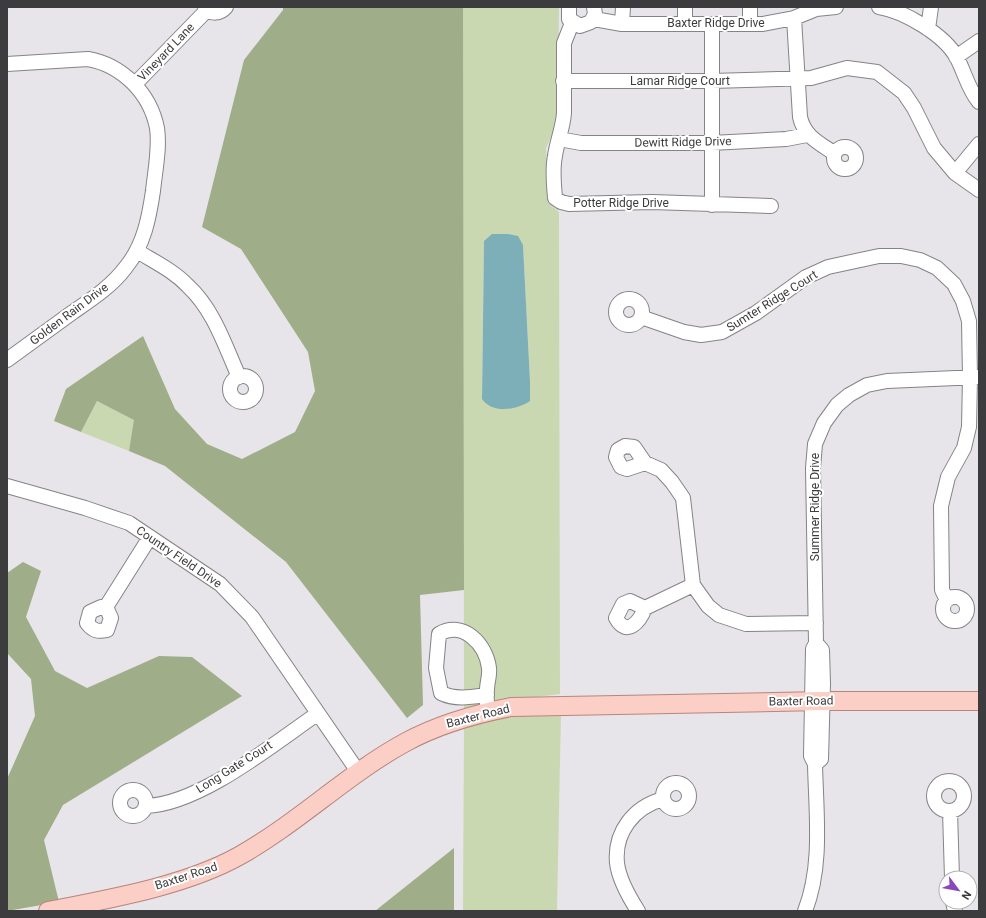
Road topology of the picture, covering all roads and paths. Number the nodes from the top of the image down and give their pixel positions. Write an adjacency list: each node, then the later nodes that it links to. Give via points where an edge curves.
1 (226, 7): 9 (street, Vineyard Lane, via 219,12 210,12)
2 (569, 7): 13 (street, via 568,14)
3 (623, 7): 16 (street)
4 (686, 7): 14 (street)
5 (750, 7): 15 (street)
6 (836, 7): 10 (street, Baxter Ridge Drive)
7 (879, 7): 18 (street, via 898,12)
8 (931, 7): 18 (street)
9 (206, 8): 25 (street, Vineyard Lane)
10 (816, 8): 12 (street, Baxter Ridge Drive)
11 (594, 13): 13 (street, Baxter Ridge Drive, via 584,26); 16 (street, Baxter Ridge Drive)
12 (794, 18): 15 (street, Baxter Ridge Drive, via 763,24); 22 (street)
13 (572, 22): 23 (street, Potter Ridge Drive, via 564,43)
14 (685, 23): 16 (street, Baxter Ridge Drive); 17 (street, Baxter Ridge Drive)
15 (750, 23): 17 (street, Baxter Ridge Drive)
16 (622, 24)
17 (712, 25): 24 (street)
18 (928, 29): 20 (street)
19 (979, 41): 20 (street)
20 (956, 57): 26 (street)
21 (7, 64): 25 (street, Vineyard Lane, via 88,59 101,62)
22 (798, 78): 24 (street, Lamar Ridge Court); 27 (street, via 800,117); 32 (street, Lamar Ridge Court, via 811,78 847,68 877,72 904,93 934,148)
23 (563, 81): 24 (street, Lamar Ridge Court); 28 (street, Potter Ridge Drive, via 564,124)
24 (711, 81): 29 (street)
25 (135, 84): 36 (street, Golden Rain Drive, via 151,110 157,127 158,142 150,213)
26 (979, 102)
27 (808, 135): 29 (street, Dewitt Ridge Drive, via 791,139); 31 (street)
28 (559, 139): 29 (street, Dewitt Ridge Drive, via 582,143); 34 (street, Potter Ridge Drive, via 553,172 556,198 561,202)
29 (711, 143): 34 (street)
30 (979, 144): 32 (street)
31 (834, 153)
32 (955, 173): 33 (street, Lamar Ridge Court)
33 (979, 190)
34 (712, 204): 35 (street, Potter Ridge Drive)
35 (771, 206)
36 (137, 251): 38 (street, Golden Rain Drive, via 126,268 103,291); 39 (street, via 175,275 199,297 209,311)
37 (641, 317): 40 (street, Sumter Ridge Court, via 684,332 701,335 722,332 756,313 806,277 828,267 879,256 901,256 920,260 937,268 954,284 969,321)
38 (7, 360)
39 (239, 377)
40 (975, 377): 45 (street, Sumter Ridge Court, via 970,427 964,448 948,477 941,506 942,590); 48 (street, Summer Ridge Drive, via 867,385 849,394 824,423 816,444 813,468)
41 (645, 463): 44 (street, via 661,470 683,498)
42 (7, 486): 43 (street, Country Field Drive, via 107,515 129,523)
43 (150, 537): 46 (street); 52 (street, Country Field Drive, via 207,574 234,597 252,617)
44 (693, 585): 47 (street); 48 (street, via 708,606 732,620 746,624)
45 (947, 600)
46 (106, 607)
47 (645, 608)
48 (816, 623): 49 (street, Summer Ridge Drive, via 816,643 813,649)
49 (818, 701): 50 (main road, Baxter Road); 51 (main road, Baxter Road, via 511,707); 60 (street, Summer Ridge Drive, via 811,756 816,764 816,862 811,894)
50 (979, 701)
51 (487, 703): 51 (street, via 489,668 486,656 478,643 463,631 453,629 439,634 436,668 441,693); 53 (main road, Baxter Road, via 405,742)
52 (317, 714): 53 (street, Country Field Drive); 55 (street, Long Gate Court, via 215,782 171,802)
53 (358, 773): 58 (main road, Baxter Road, via 278,833 238,857 206,872 164,885)
54 (663, 799): 59 (street, via 639,810 623,829 619,843 617,863 621,880)
55 (146, 806)
56 (950, 811): 57 (street)
57 (952, 870)
58 (48, 911)
59 (638, 911)
60 (805, 911)

